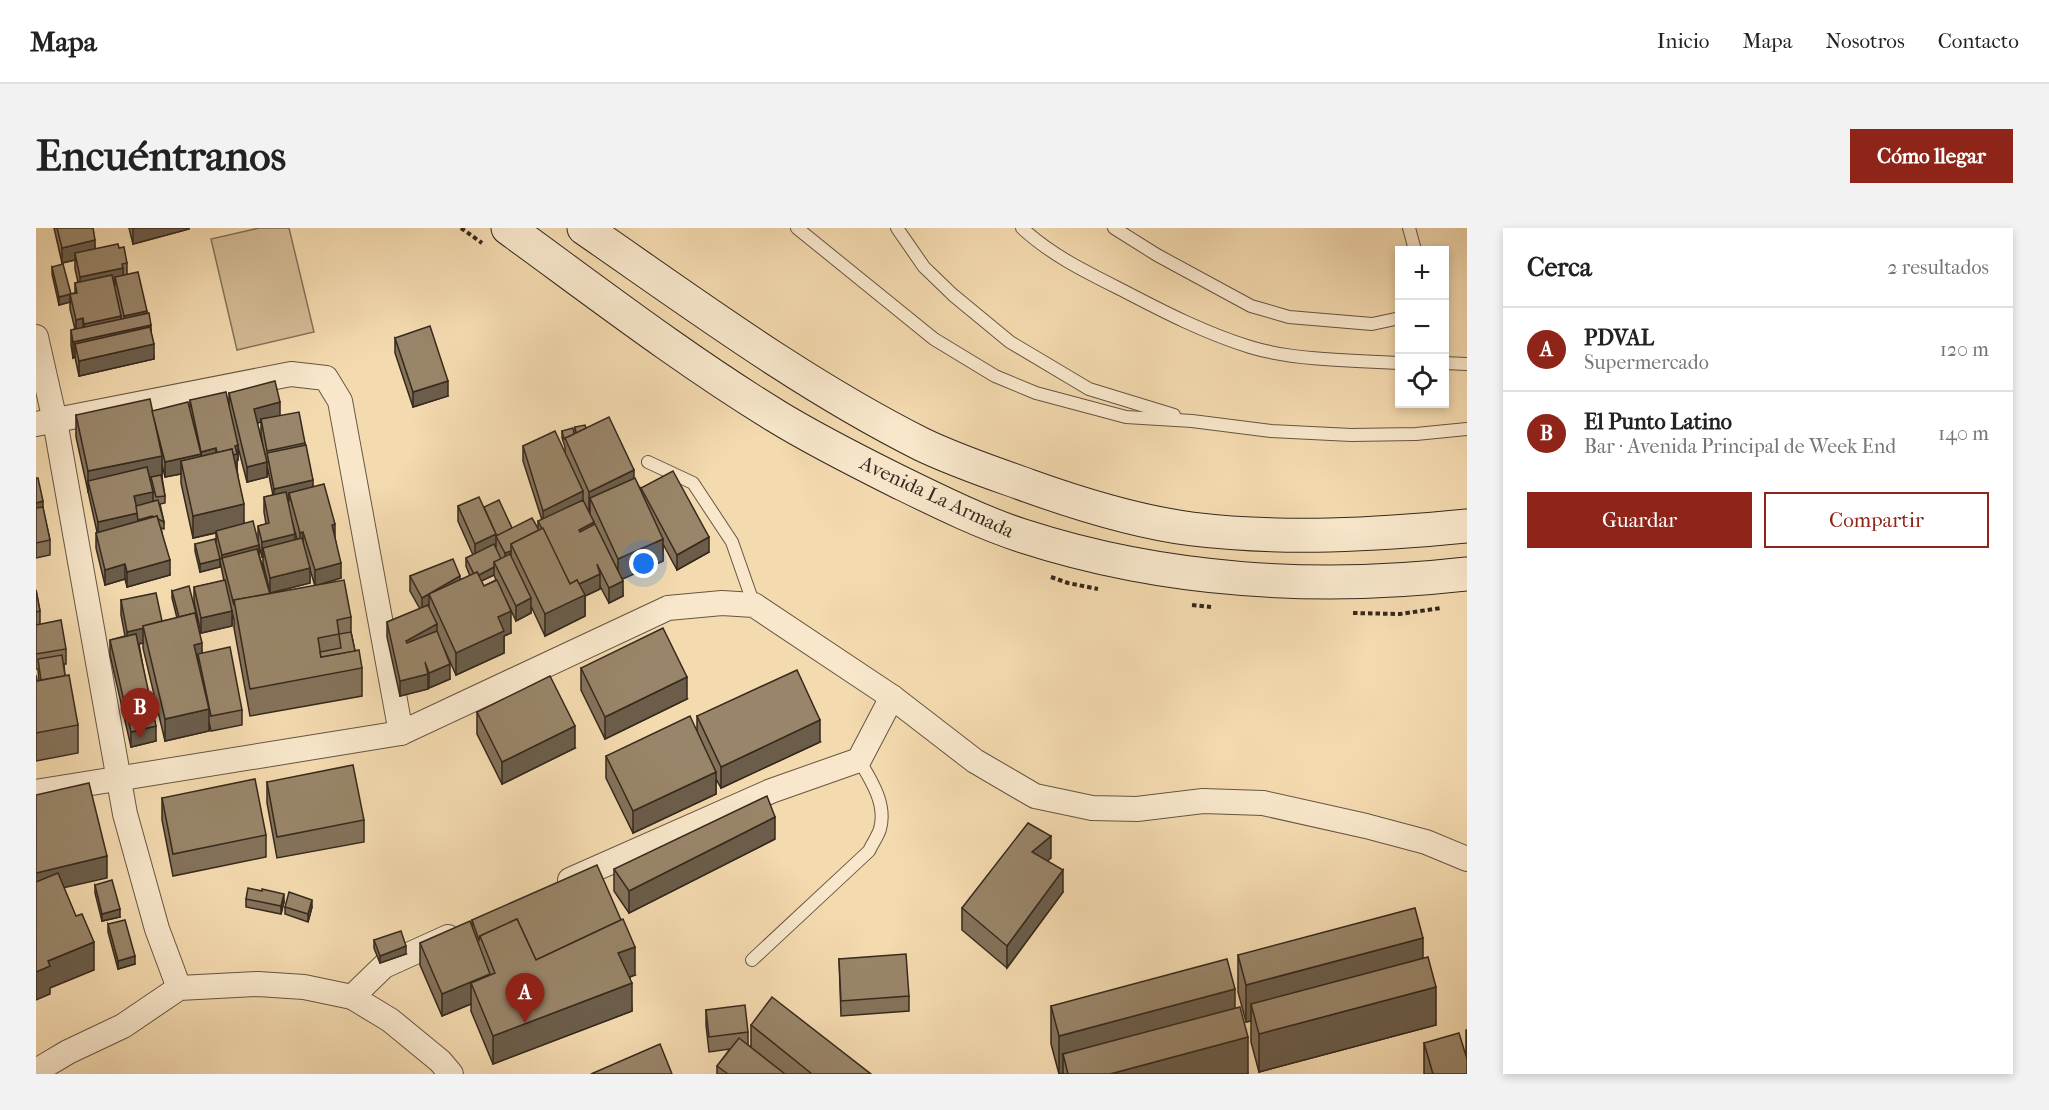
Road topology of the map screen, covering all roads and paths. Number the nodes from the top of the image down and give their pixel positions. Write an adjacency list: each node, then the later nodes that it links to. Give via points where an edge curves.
1 (508, 228): 19 (main road, Avenida La Armada, via 777,417 944,504 1021,536 1092,556 1223,577 1305,582)
2 (584, 228): 18 (main road, via 788,368 860,411 923,445 1049,493 1115,513 1192,529 1333,535)
3 (797, 228): 14 (lane, via 934,339 995,376 1036,393 1126,417)
4 (897, 228): 14 (lane, via 924,267 1010,342 1089,389)
5 (1022, 228): 11 (lane, via 1051,253 1194,327 1284,354)
6 (1114, 228): 9 (lane, via 1251,306 1289,317 1372,324)
7 (1408, 228): 8 (lane)
8 (1414, 246)
9 (1395, 319)
10 (36, 337): 15 (street)
11 (1395, 363)
12 (1449, 363): 13 (lane)
13 (1467, 364)
14 (1192, 421): 16 (lane, via 1351,435)
15 (46, 423): 22 (street, via 291,374 326,378 340,401); 24 (street)
16 (1467, 429)
17 (648, 462): 20 (lane, via 693,483 732,542)
18 (1467, 526)
19 (1467, 574)
20 (754, 604): 21 (street); 22 (street, via 668,608)
21 (892, 697): 23 (street); 26 (street, via 975,761 1035,796 1092,808 1137,809 1203,801 1263,803 1426,842)
22 (400, 733): 24 (street)
23 (859, 760): 27 (street, via 771,790); 29 (lane, via 876,789 881,807 880,828 868,851)
24 (117, 777): 25 (street); 30 (street, via 140,874)
25 (36, 792)
26 (1467, 859)
27 (553, 888)
28 (469, 927): 31 (street, via 384,966)
29 (752, 960)
30 (178, 988): 31 (street, via 258,984 304,987); 32 (street, via 123,1026)
31 (352, 997): 33 (street, via 390,1020)
32 (36, 1071)
33 (451, 1074)

